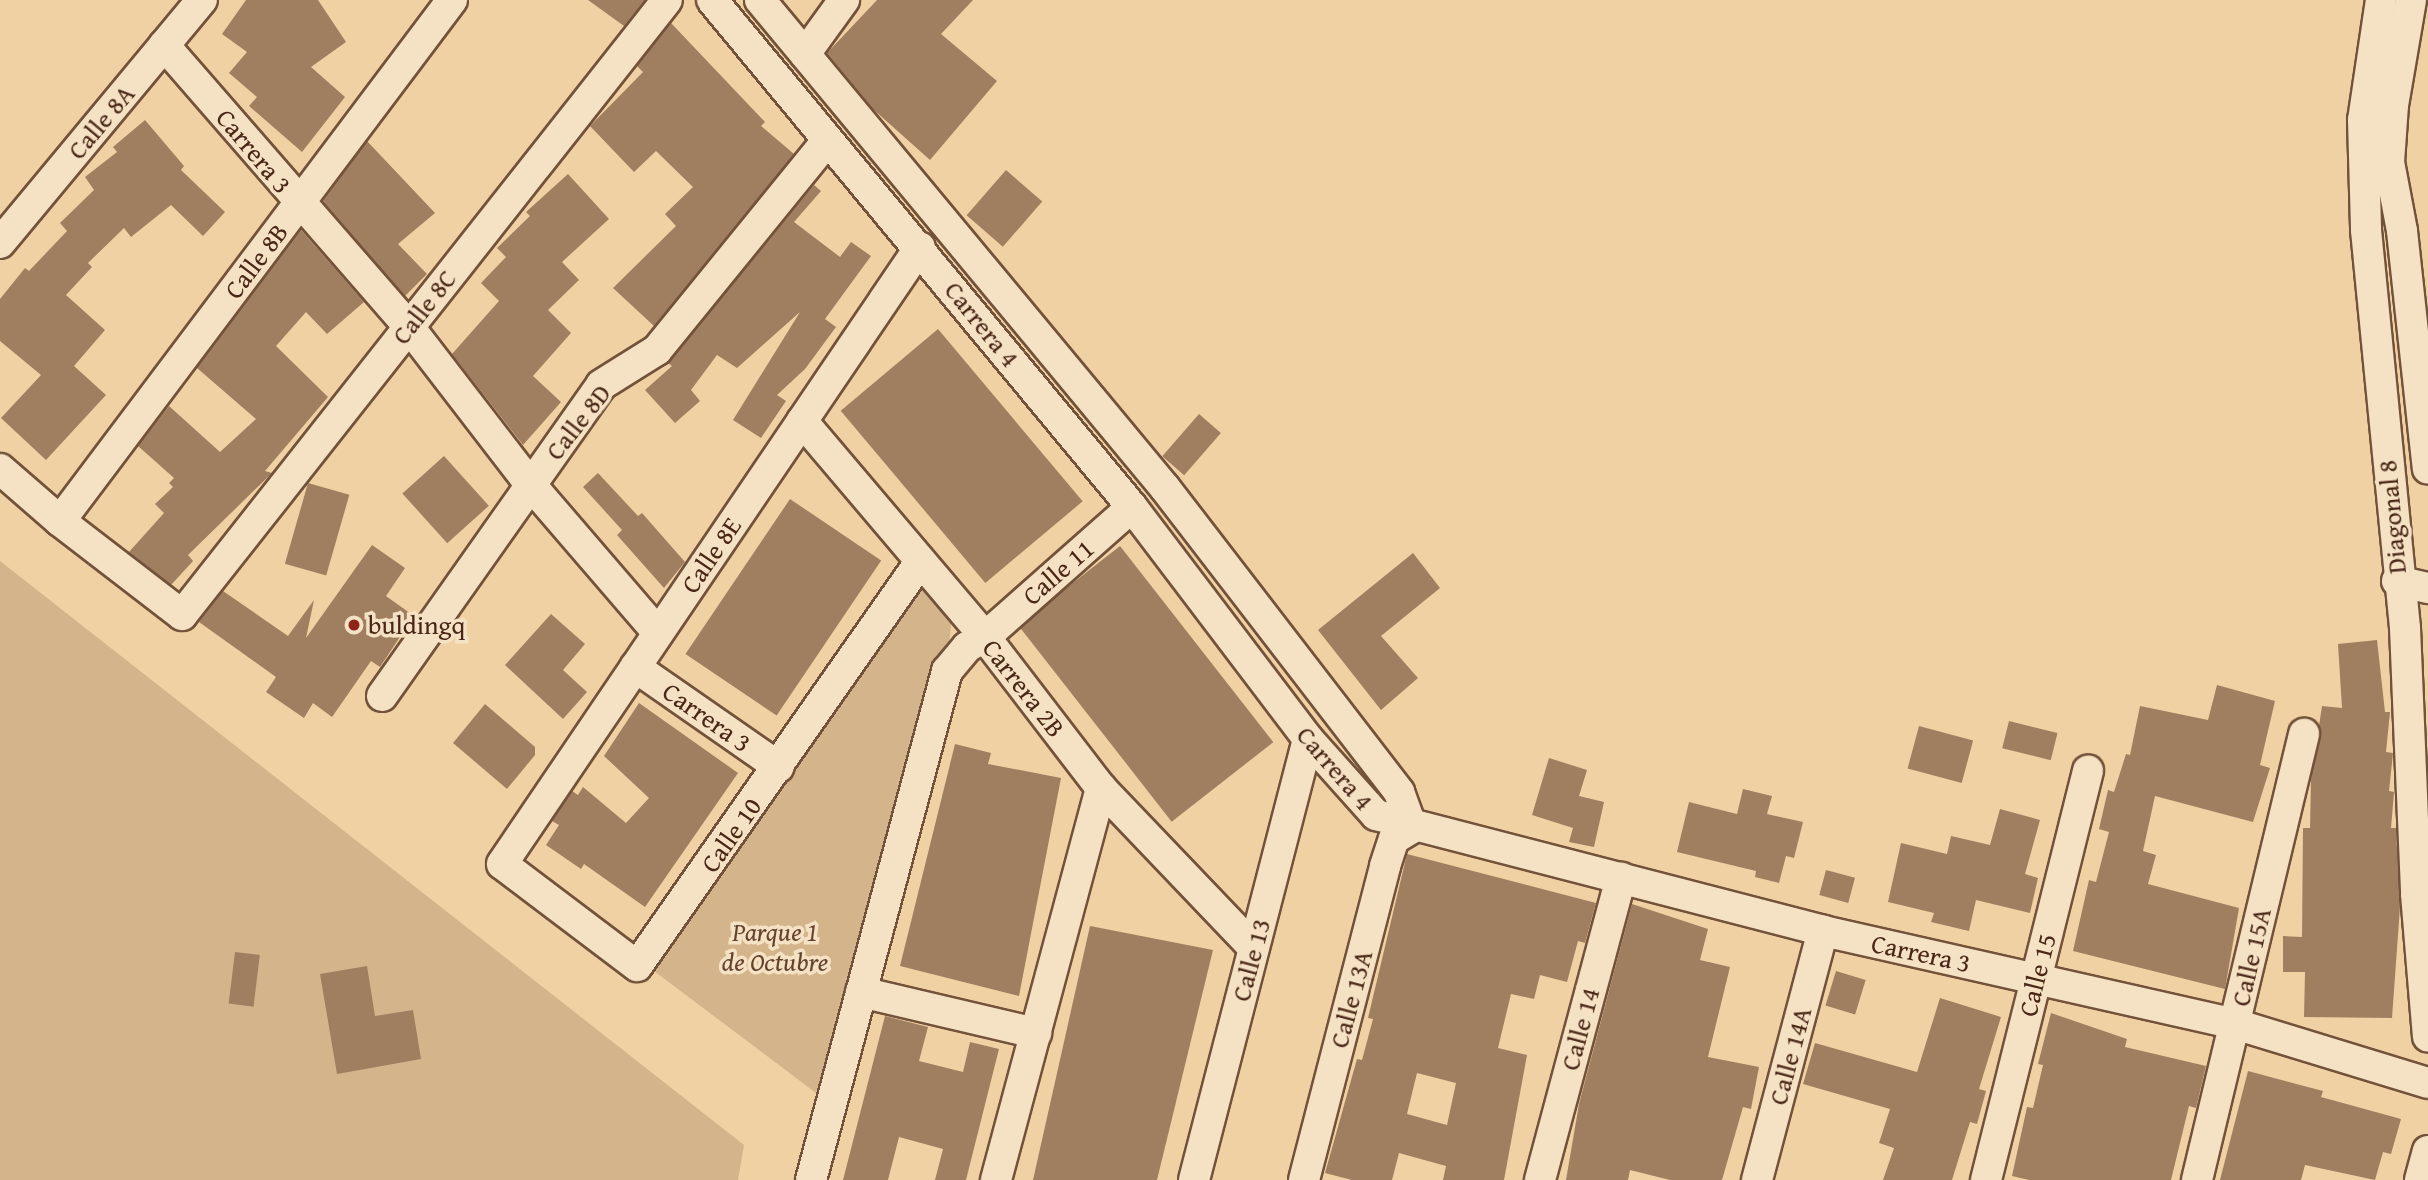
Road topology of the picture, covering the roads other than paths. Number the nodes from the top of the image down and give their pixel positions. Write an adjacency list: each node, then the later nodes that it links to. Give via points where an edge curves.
1 (202, 0): 9 (street, Calle 8A)
2 (452, 0): 12 (street, Calle 8B)
3 (667, 0): 17 (street, Calle 8C)
4 (712, 0): 11 (street, Carrera 4)
5 (760, 0): 10 (street, Carrera 4)
6 (2381, 0): 13 (street, Diagonal 8, via 2363,120)
7 (2411, 0): 14 (street, Diagonal 8, via 2393,105 2389,162)
8 (842, 1): 10 (street)
9 (164, 45): 12 (street, Carrera 3); 15 (street, Calle 8A)
10 (805, 54): 37 (street, Carrera 4, via 1224,564 1399,792)
11 (827, 141): 16 (street, Carrera 4); 21 (street, Calle 8D, via 657,350 601,385)
12 (299, 203): 17 (street, Carrera 3); 23 (street, Calle 8B)
13 (2366, 230): 14 (street); 25 (street, Diagonal 8)
14 (2415, 234): 20 (street, Diagonal 8)
15 (0, 243)
16 (920, 247): 18 (street, Calle 8E); 22 (street, Carrera 4)
17 (409, 327): 21 (street, Carrera 3); 23 (street, Calle 8C, via 182,615)
18 (802, 421): 24 (street, Carrera 2B); 28 (street, Calle 8E)
19 (0, 469): 23 (street)
20 (2428, 469)
21 (530, 484): 28 (street, Carrera 3); 31 (street, Calle 8D)
22 (1132, 507): 29 (street, Calle 11); 33 (street, Carrera 4)
23 (60, 521)
24 (920, 562): 29 (street, Carrera 2B); 34 (street, Calle 10)
25 (2397, 581): 26 (street); 27 (street, Diagonal 8)
26 (2428, 588)
27 (2416, 632): 40 (street, Diagonal 8)
28 (658, 633): 30 (street, Calle 8E)
29 (985, 637): 36 (street, Carrera 2B); 44 (street, Calle 11, via 967,647 947,671)
30 (635, 667): 34 (street, Carrera 3); 38 (street, Calle 8E)
31 (382, 696)
32 (2304, 734): 45 (street, Calle 15A)
33 (1308, 739): 37 (street, Carrera 4, via 1376,816); 42 (street, Calle 13)
34 (779, 767): 38 (street, Calle 10, via 638,967)
35 (2088, 771): 43 (street, Calle 15)
36 (1101, 788): 42 (street, Carrera 2B); 46 (street)
37 (1412, 828): 39 (street, Carrera 3, via 1431,828); 53 (street, Calle 13A, via 1394,839 1385,866)
38 (502, 864)
39 (1621, 877): 41 (street, Carrera 3); 54 (street, Calle 14)
40 (2422, 893): 47 (street, Diagonal 8)
41 (1823, 931): 43 (street, Carrera 3); 55 (street, Calle 14A)
42 (1254, 948): 52 (street, Calle 13)
43 (2037, 978): 45 (street, Carrera 3); 56 (street, Calle 15)
44 (861, 992): 46 (street); 50 (street, Calle 11)
45 (2235, 1024): 48 (street, Carrera 3); 57 (street, Calle 15A)
46 (1036, 1033): 51 (street)
47 (2428, 1035)
48 (2428, 1083)
49 (2428, 1152): 58 (street)
50 (811, 1180)
51 (996, 1180)
52 (1194, 1180)
53 (1304, 1180)
54 (1540, 1180)
55 (1757, 1180)
56 (1986, 1180)
57 (2197, 1180)
58 (2420, 1180)

